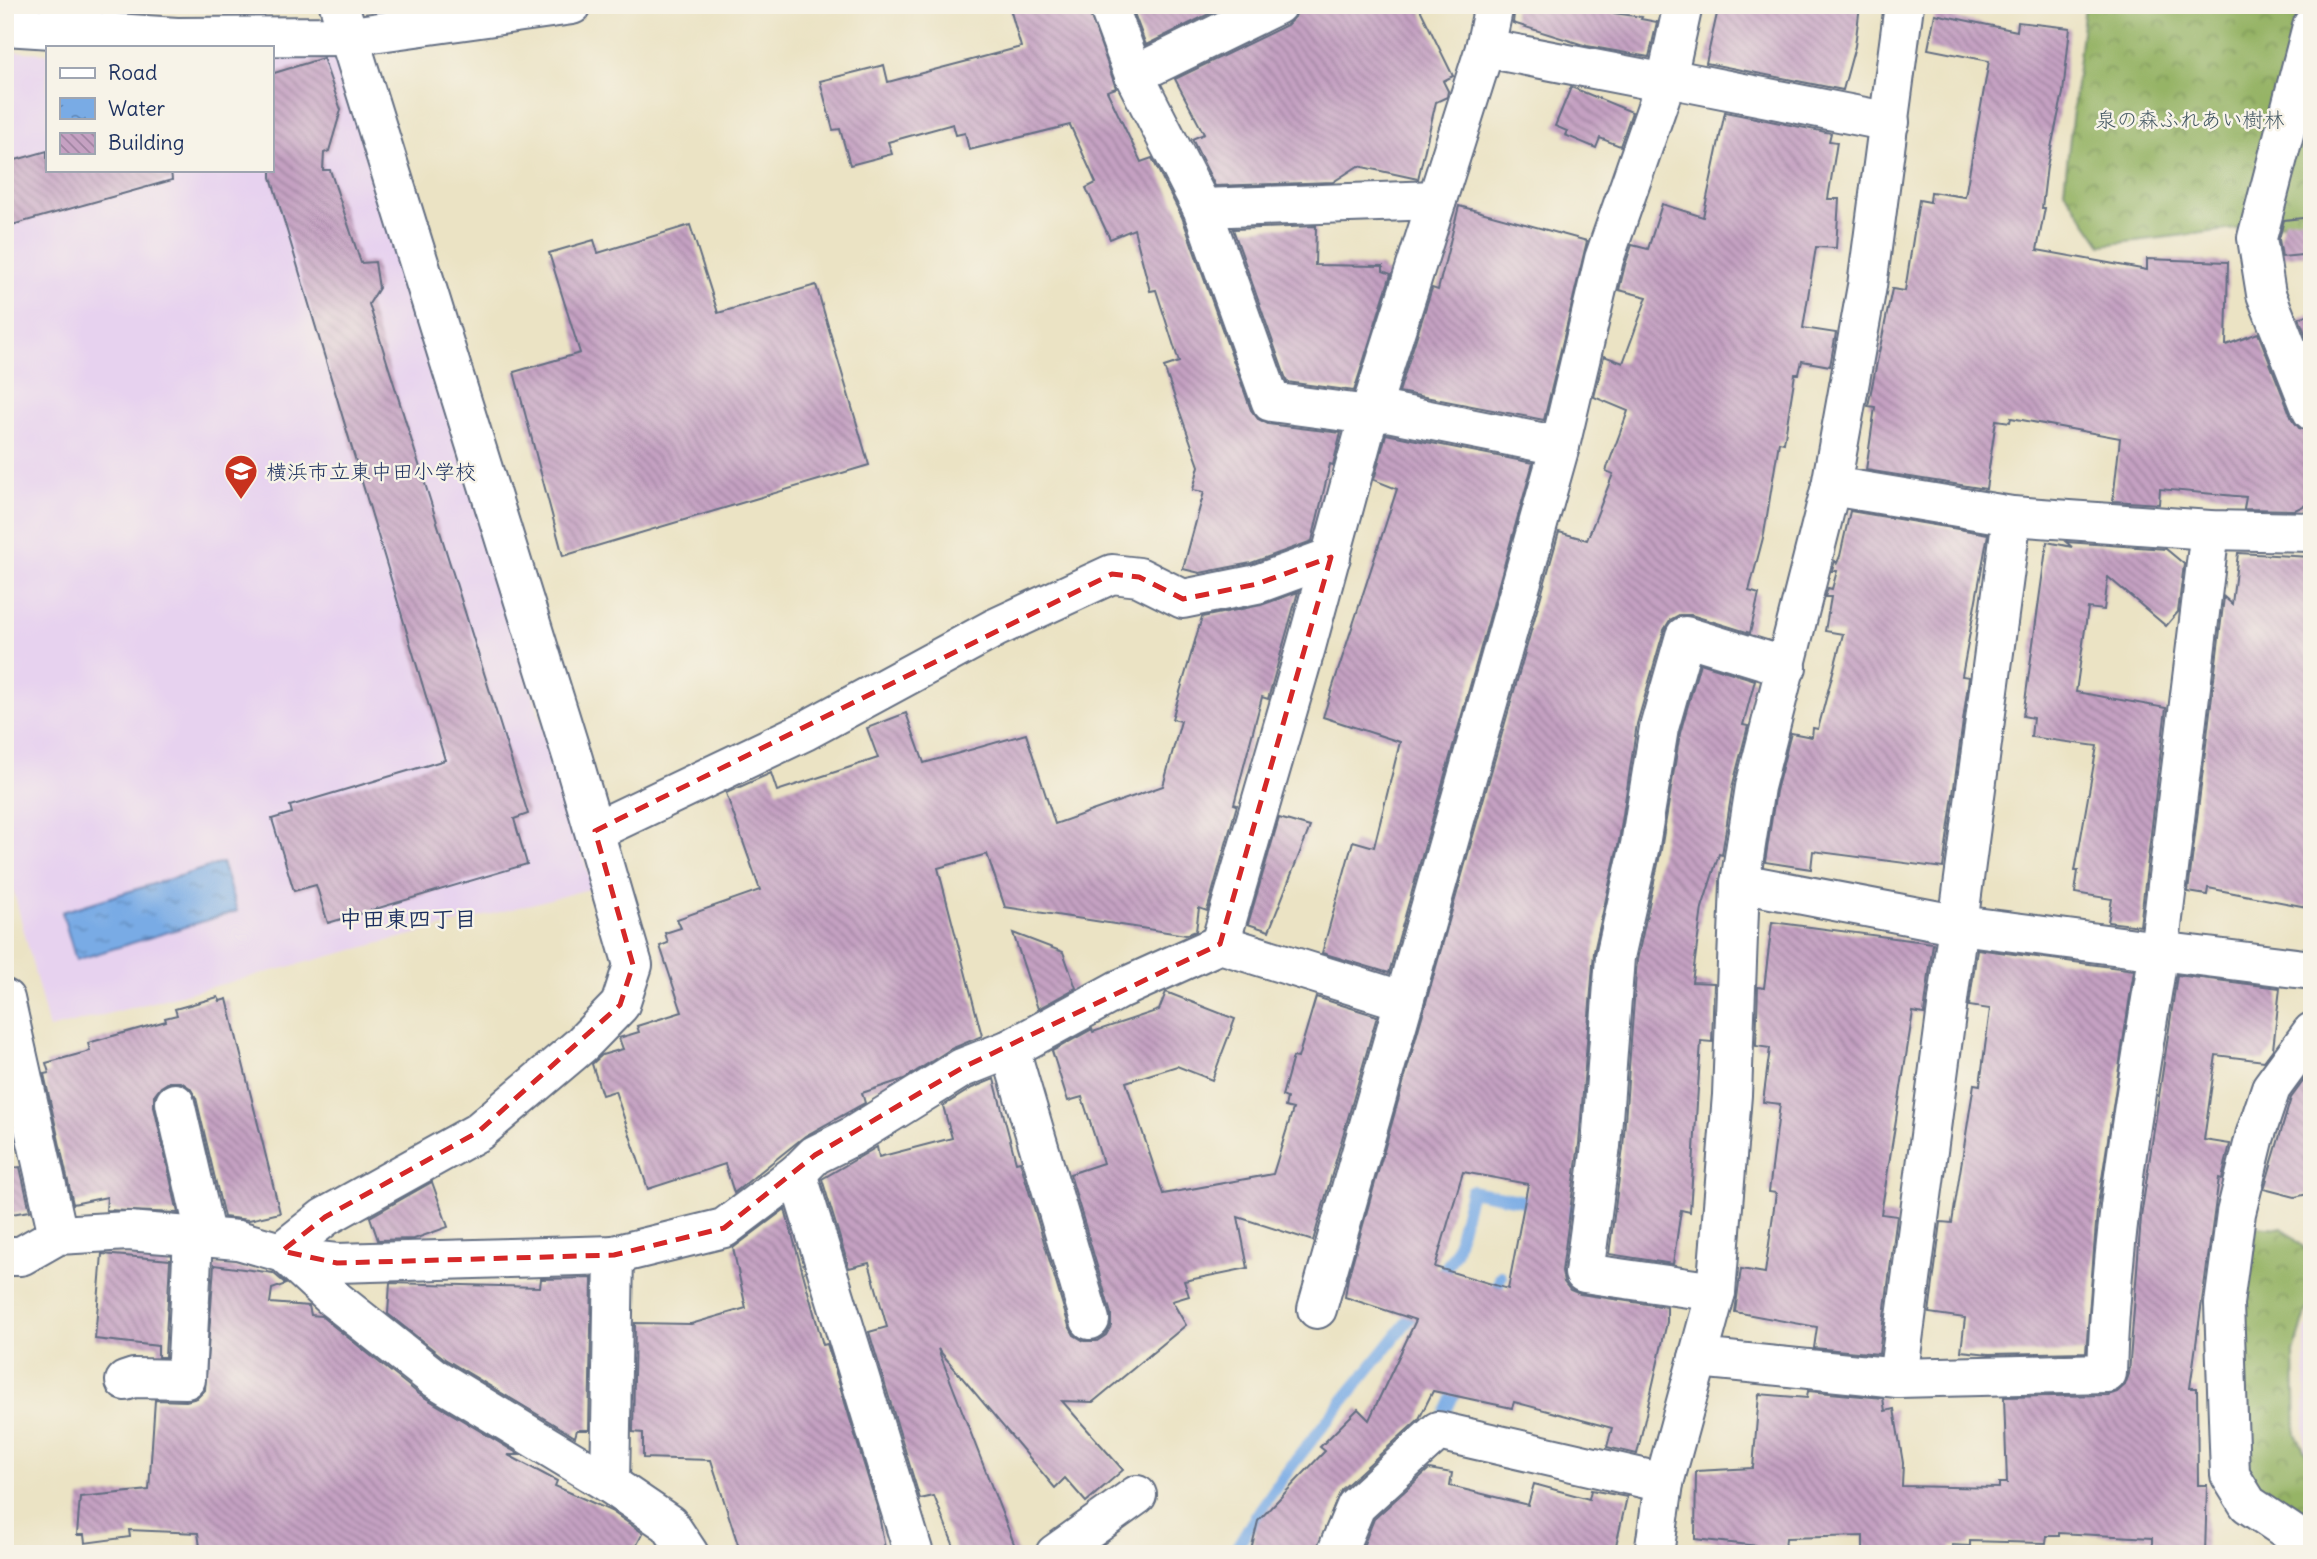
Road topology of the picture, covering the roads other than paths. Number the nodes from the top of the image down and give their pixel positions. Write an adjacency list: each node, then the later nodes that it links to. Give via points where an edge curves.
1 (1108, 5): 12 (street)
2 (1277, 5): 12 (street)
3 (1494, 5): 11 (street)
4 (1683, 5): 13 (street)
5 (1903, 5): 14 (street)
6 (555, 6): 8 (street)
7 (170, 21): 8 (street); 9 (street)
8 (345, 21): 26 (street)
9 (5, 26)
10 (2312, 26): 17 (street, via 2257,238 2266,294)
11 (1485, 48): 13 (street); 15 (street)
12 (1133, 75): 16 (street)
13 (1667, 81): 14 (street); 19 (street, via 1604,260)
14 (1891, 122): 20 (street)
15 (1437, 200): 16 (street); 18 (street)
16 (1202, 208): 18 (street, via 1272,402)
17 (2312, 411)
18 (1369, 415): 19 (street, via 1388,412); 24 (street)
19 (1560, 446): 33 (street)
20 (1831, 486): 21 (street); 25 (street)
21 (2012, 516): 22 (street); 28 (street)
22 (2210, 530): 23 (street); 30 (street)
23 (2312, 532)
24 (1331, 556): 26 (street, via 1257,584 1183,599 1139,577 1112,574 995,628 805,731); 29 (street)
25 (1787, 667): 27 (street, via 1755,787); 43 (street, via 1685,636 1659,728 1615,957 1601,1146 1584,1273)
26 (595, 831): 40 (street, via 633,965 620,1005 581,1045 478,1132 325,1217)
27 (1740, 883): 28 (street); 43 (street, via 1732,1095)
28 (1960, 925): 30 (street); 47 (street)
29 (1220, 944): 33 (street); 35 (street, via 1118,990)
30 (2159, 951): 31 (street); 47 (street, via 2127,1148 2110,1286 2107,1373)
31 (2312, 970)
32 (5, 999): 38 (street)
33 (1404, 1001): 44 (street)
34 (2312, 1031): 52 (street, via 2271,1088 2255,1136 2236,1213 2224,1304 2230,1475 2248,1504)
35 (1010, 1049): 37 (street, via 962,1068 814,1155); 45 (street)
36 (175, 1103): 39 (street)
37 (797, 1173): 41 (street, via 724,1228); 54 (street)
38 (58, 1235): 39 (street, via 128,1231); 42 (street, via 21,1256)
39 (200, 1237): 40 (street); 48 (street, via 186,1379)
40 (282, 1251): 41 (street, via 337,1263); 50 (street, via 433,1377)
41 (614, 1255): 50 (street)
42 (5, 1256)
43 (1716, 1292): 46 (street)
44 (1317, 1309)
45 (1090, 1320)
46 (1698, 1358): 47 (street); 49 (street)
47 (1898, 1378)
48 (125, 1381)
49 (1664, 1483): 56 (street, via 1438,1430 1356,1506); 57 (street)
50 (610, 1484): 53 (street, via 669,1524)
51 (1137, 1494): 55 (street)
52 (2312, 1547)
53 (689, 1554)
54 (914, 1554)
55 (1055, 1554)
56 (1336, 1554)
57 (1654, 1554)

